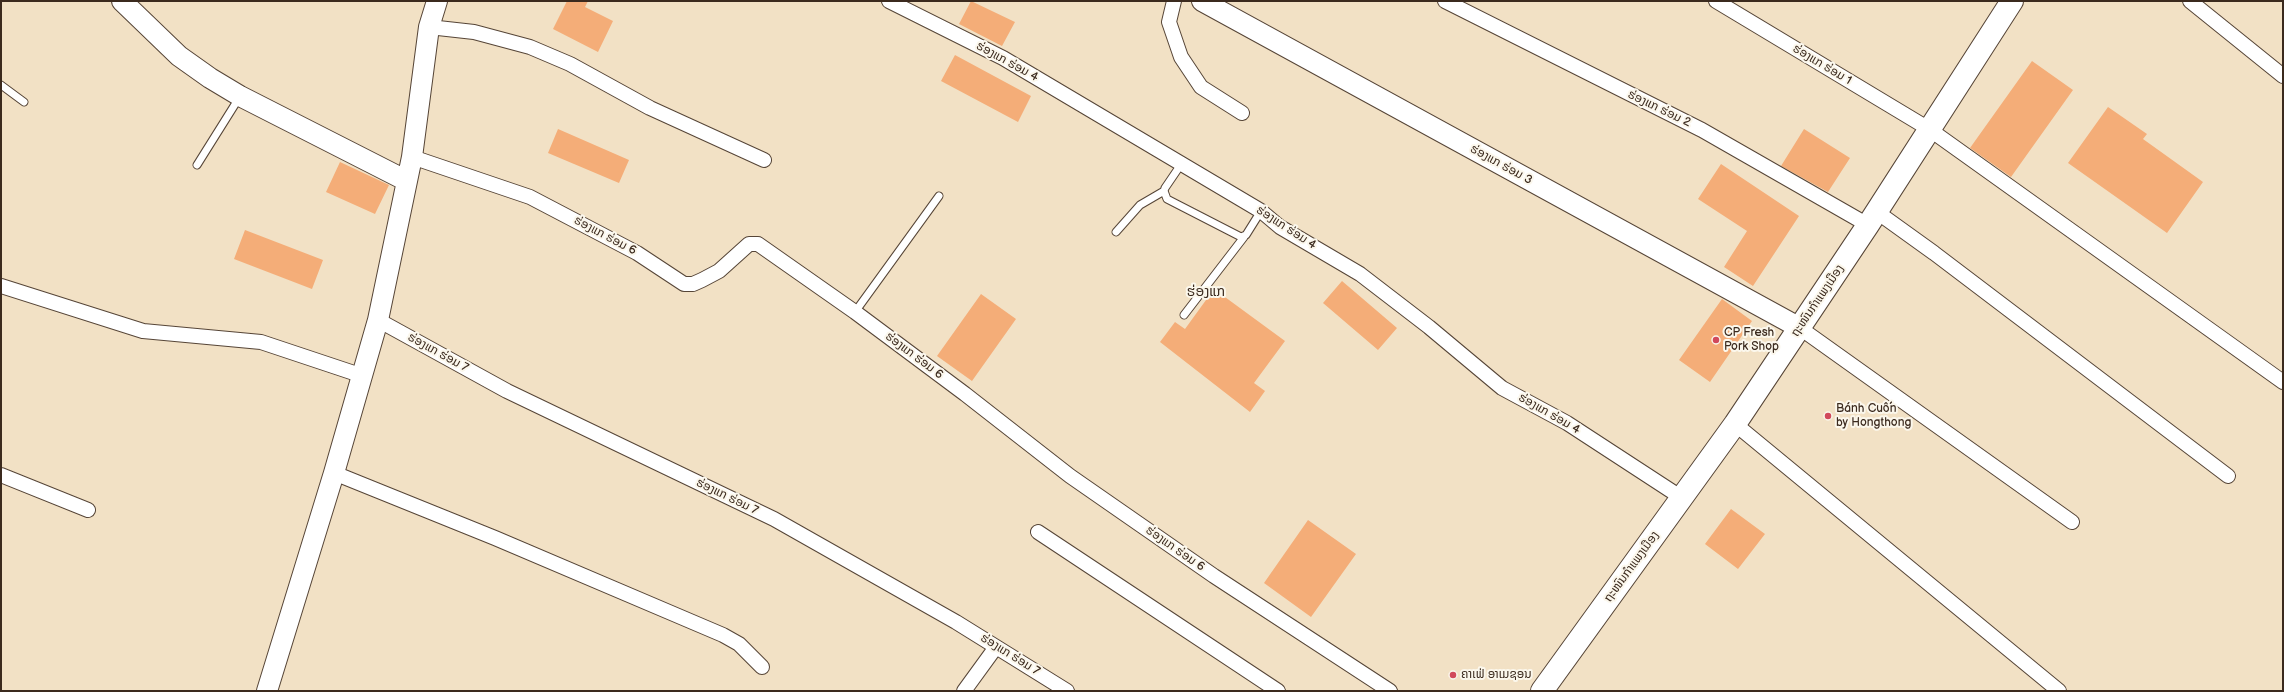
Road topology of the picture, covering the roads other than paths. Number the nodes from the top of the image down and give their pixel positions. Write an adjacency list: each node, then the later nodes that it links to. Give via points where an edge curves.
1 (122, 1): 13 (street, via 179,56)
2 (437, 1): 10 (street)
3 (890, 1): 19 (street, ຮ່ອງແກ ຮ່ອມ 4, via 1003,58)
4 (1174, 1): 15 (street, via 1168,22 1181,57 1200,87)
5 (1202, 1): 32 (street, ຮ່ອງແກ ຮ່ອມ 3)
6 (1445, 1): 25 (street, ຮ່ອງແກ ຮ່ອມ 2)
7 (1716, 1): 16 (street, ຮ່ອງແກ ຮ່ອມ 1)
8 (2012, 1): 16 (main road, ຖະໜົນກຳແພງເມືອງ)
9 (2190, 1): 11 (street)
10 (429, 27): 17 (street); 18 (street, via 474,32 530,46 570,64 650,108)
11 (2283, 76)
12 (1, 85): 14 (lane)
13 (240, 96): 20 (lane); 21 (street)
14 (24, 102)
15 (1242, 113)
16 (1929, 129): 25 (main road, ຖະໜົນກຳແພງເມືອງ); 34 (street, ຮ່ອງແກ ຮ່ອມ 1)
17 (412, 158): 21 (street); 29 (street, ຮ່ອງແກ ຮ່ອມ 6, via 530,196 637,253 684,284 693,284 719,271 749,244 758,244)
18 (764, 160)
19 (1182, 163): 22 (lane); 24 (street, ຮ່ອງແກ ຮ່ອມ 4)
20 (197, 165)
21 (407, 181): 31 (street)
22 (1164, 191): 26 (lane, via 1140,205); 27 (lane, via 1168,199)
23 (939, 196): 29 (lane)
24 (1261, 211): 27 (lane); 39 (street, ຮ່ອງແກ ຮ່ອມ 4, via 1280,227 1360,274 1502,388 1567,423)
25 (1872, 219): 32 (main road, ຖະໜົນກຳແພງເມືອງ); 38 (street, ຮ່ອງແກ ຮ່ອມ 2, via 1940,258)
26 (1116, 232)
27 (1244, 237): 30 (lane)
28 (1, 286): 33 (street, via 143,331 261,342)
29 (855, 312): 50 (street, ຮ່ອງແກ ຮ່ອມ 6, via 1070,476 1214,576)
30 (1184, 315)
31 (378, 320): 33 (street); 43 (street, ຮ່ອງແກ ຮ່ອມ 7, via 507,391 774,519)
32 (1800, 328): 35 (main road, ຖະໜົນກຳແພງເມືອງ); 41 (street)
33 (363, 376): 36 (street)
34 (2283, 382)
35 (1735, 424): 39 (main road, ຖະໜົນກຳແພງເມືອງ); 51 (street)
36 (334, 473): 44 (street, via 723,635 739,644); 46 (street)
37 (1, 475): 40 (street)
38 (2228, 476)
39 (1682, 498): 45 (main road, ຖະໜົນກຳແພງເມືອງ)
40 (88, 510)
41 (2072, 522)
42 (1038, 532): 49 (street)
43 (996, 647): 47 (street); 48 (street, ຮ່ອງແກ ຮ່ອມ 7)
44 (762, 667)
45 (1547, 687)
46 (270, 690)
47 (964, 691)
48 (1068, 691)
49 (1278, 691)
50 (1390, 691)
51 (2059, 691)

